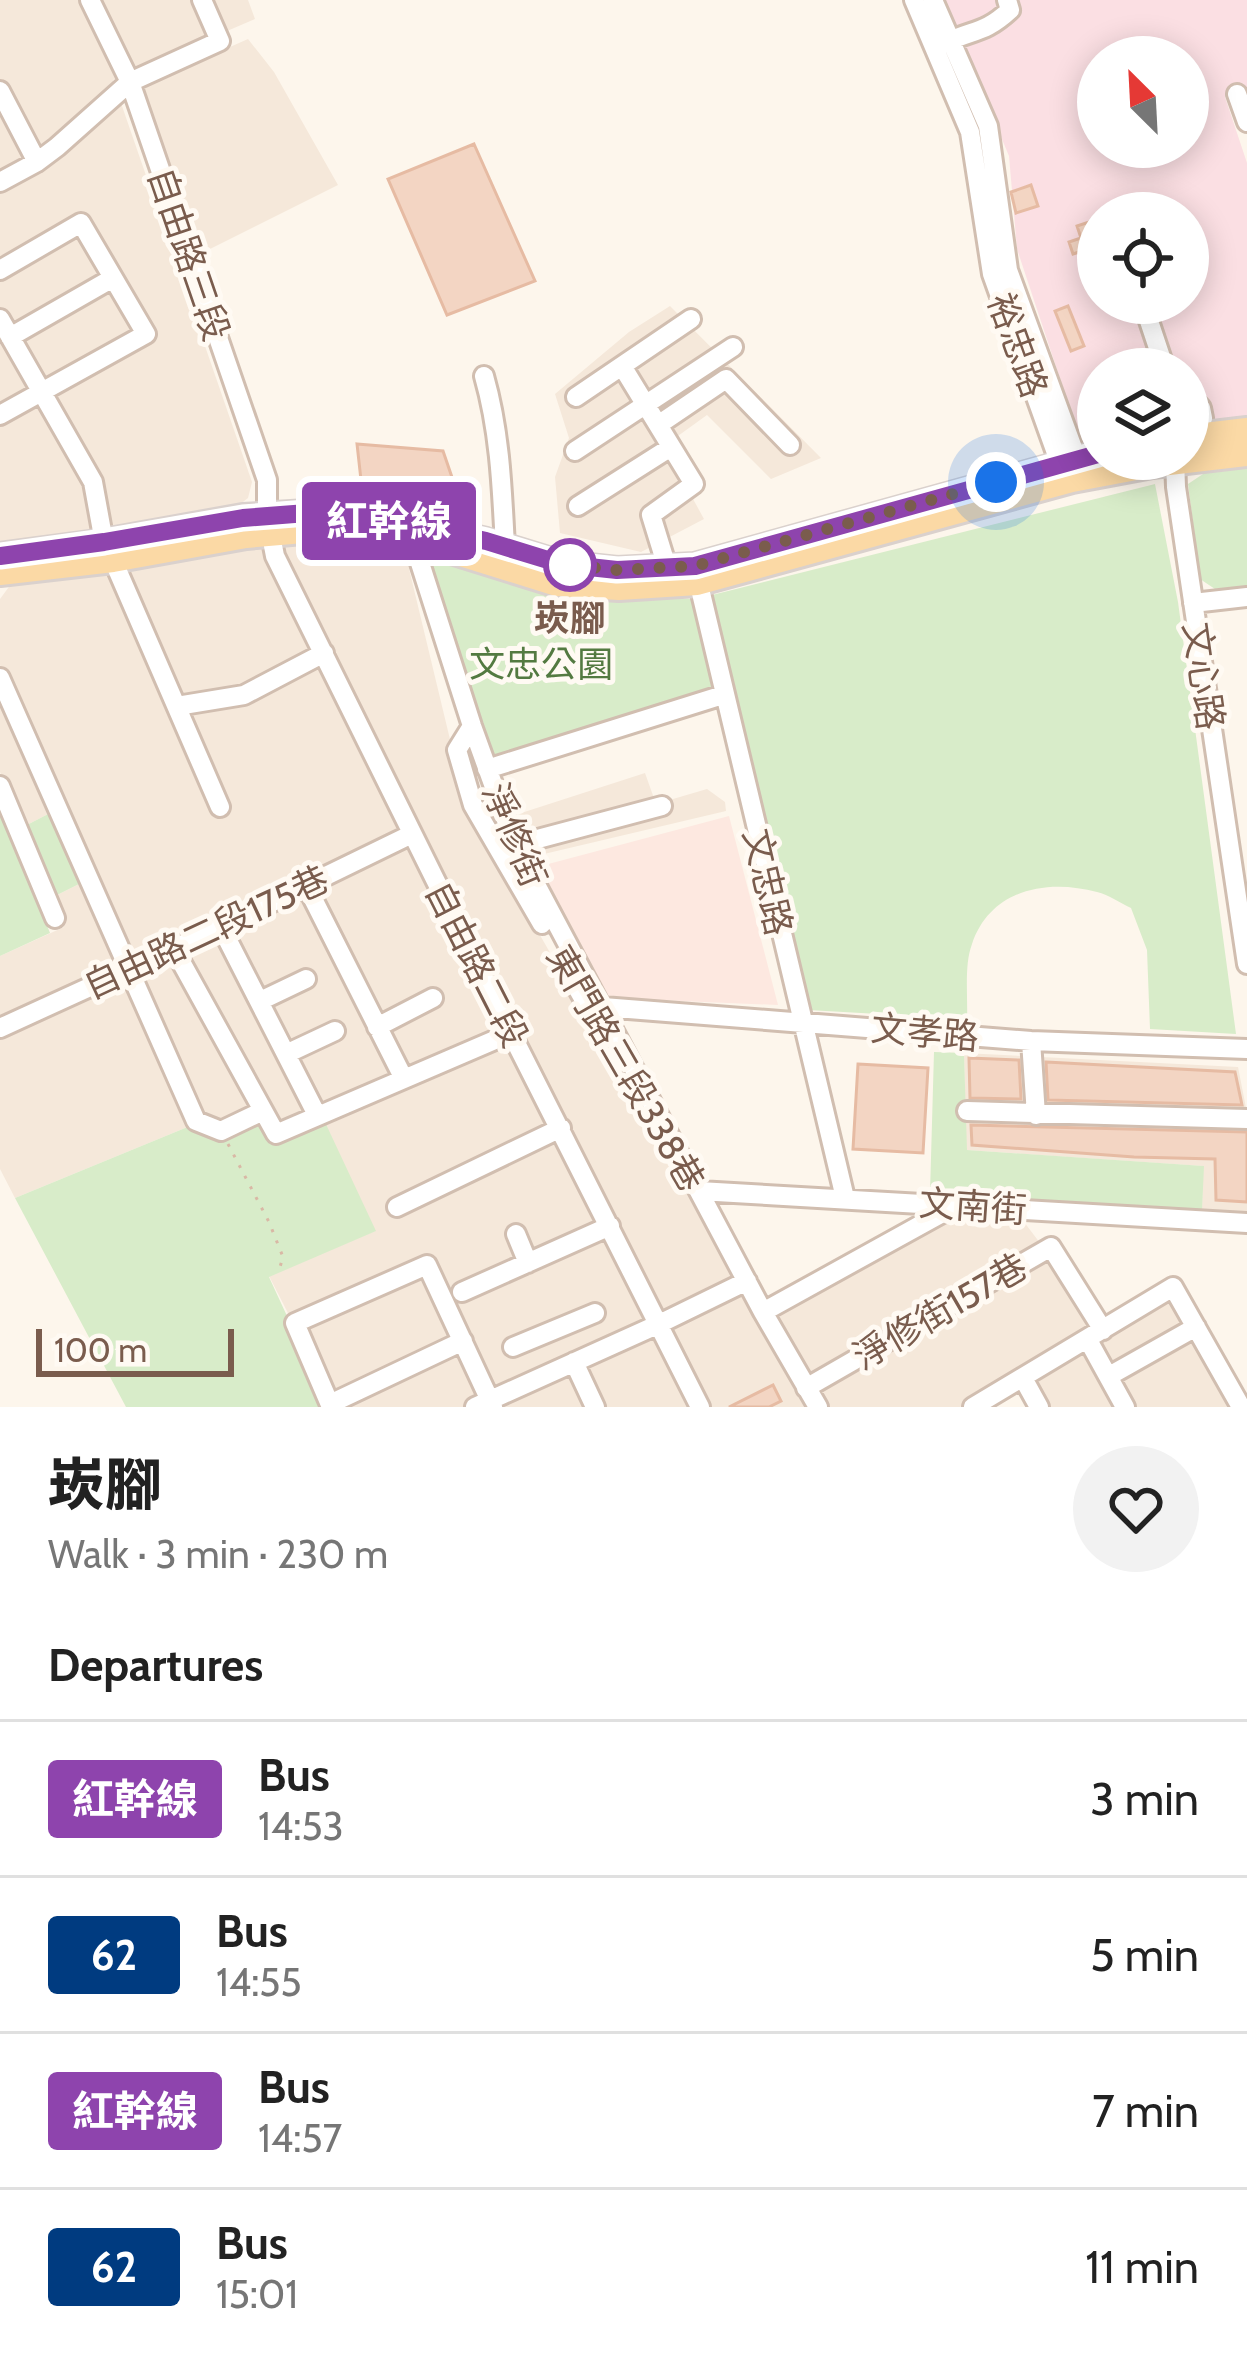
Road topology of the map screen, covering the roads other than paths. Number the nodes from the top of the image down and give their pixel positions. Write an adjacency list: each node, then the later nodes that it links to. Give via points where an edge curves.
1 (89, 0): 7 (street, 自由路三段)
2 (202, 0): 7 (street, via 220,41)
3 (914, 0): 6 (street, 裕忠路)
4 (933, 0): 6 (street, 裕忠路)
5 (1007, 0): 6 (street, via 1010,10 989,29)
6 (943, 43): 32 (street, 裕忠路, via 970,132 992,274)
7 (130, 82): 11 (street); 35 (street, 自由路三段, via 267,480)
8 (0, 91): 11 (street)
9 (1238, 94): 10 (street)
10 (1247, 122)
11 (37, 162): 12 (street)
12 (0, 182)
13 (0, 270): 14 (street, via 81,224)
14 (113, 278): 16 (street); 20 (street, via 146,334)
15 (691, 319): 18 (street)
16 (5, 328): 20 (street)
17 (733, 347): 22 (street)
18 (622, 366): 21 (street); 22 (street)
19 (484, 376): 38 (street, via 500,450)
20 (42, 392): 23 (street); 37 (street, via 93,482)
21 (576, 397)
22 (645, 404): 24 (street); 29 (street)
23 (0, 415)
24 (658, 425): 27 (street, via 726,379); 28 (street)
25 (1247, 430): 26 (main road)
26 (1209, 432)
27 (790, 445)
28 (671, 447): 34 (street); 39 (street, via 694,484 651,515)
29 (575, 451)
30 (1247, 454): 31 (main road)
31 (1209, 458)
32 (1077, 464): 41 (main road)
33 (1177, 480): 43 (street, 文心路)
34 (578, 506)
35 (268, 524): 36 (main road); 37 (main road); 44 (street, 自由路二段, via 275,556)
36 (414, 533): 38 (main road); 48 (street, 淨修街)
37 (108, 551): 40 (main road); 47 (street)
38 (502, 557): 39 (main road, via 617,570); 41 (main road, via 557,584 619,588)
39 (667, 567): 41 (main road)
40 (5, 569)
41 (696, 574): 46 (street, 文忠路)
42 (1247, 597): 43 (street)
43 (1193, 603): 59 (street, 文心路)
44 (324, 653): 47 (street, via 244,695); 53 (street, 自由路二段)
45 (0, 678): 60 (street)
46 (723, 695): 49 (street); 65 (street, 文忠路)
47 (177, 706): 52 (street)
48 (472, 726): 49 (street, 淨修街); 80 (street, 東門路三段338巷, via 457,750 473,805 686,1181)
49 (487, 769): 54 (street, 淨修街)
50 (0, 786): 56 (street)
51 (662, 806): 54 (street)
52 (220, 807)
53 (412, 834): 55 (street, 自由路二段175巷); 69 (street, 自由路二段)
54 (514, 845): 64 (street, 淨修街)
55 (306, 885): 57 (street, 自由路二段175巷); 66 (street)
56 (55, 918)
57 (221, 927): 58 (street, 自由路二段175巷); 63 (street)
58 (174, 949): 60 (street, 自由路二段175巷); 74 (street)
59 (1247, 964)
60 (127, 969): 67 (street, 自由路二段175巷); 74 (street, via 196,1121 221,1131)
61 (306, 979): 63 (street)
62 (433, 998): 66 (street)
63 (260, 1001): 72 (street)
64 (603, 1007): 65 (street, 文孝路, via 755,1024); 80 (street, 淨修街)
65 (801, 1021): 70 (street, 文孝路); 81 (street, 文忠路)
66 (376, 1027): 73 (street)
67 (0, 1028)
68 (335, 1031): 72 (street)
69 (511, 1034): 73 (street); 79 (street, 自由路二段)
70 (1031, 1041): 71 (street, 文孝路); 77 (street)
71 (1247, 1049)
72 (286, 1054): 76 (street)
73 (404, 1079): 76 (street)
74 (263, 1111): 76 (street, via 276,1134)
75 (967, 1111): 77 (street)
76 (317, 1115)
77 (1036, 1115): 78 (street)
78 (1247, 1119)
79 (561, 1127): 82 (street); 85 (street, 自由路二段)
80 (699, 1191): 81 (street, 文南街); 88 (street, 東門路三段338巷)
81 (844, 1198): 84 (street, 文南街)
82 (397, 1207)
83 (944, 1213): 90 (street)
84 (1247, 1223)
85 (610, 1226): 87 (street); 92 (street, 自由路二段)
86 (516, 1234): 87 (street)
87 (528, 1263): 89 (street)
88 (747, 1281): 90 (street, 東門路三段338巷); 92 (street)
89 (462, 1292)
90 (763, 1312): 101 (street, 東門路三段338巷)
91 (595, 1313): 93 (street)
92 (659, 1324): 98 (street); 106 (street, 自由路二段)
93 (562, 1327): 97 (street); 98 (street)
94 (1196, 1328): 95 (street, via 1174,1287); 99 (street); 102 (street)
95 (1096, 1335): 99 (street); 100 (street); 101 (street, 淨修街157巷, via 1052,1247)
96 (463, 1341): 103 (street); 104 (street); 104 (street, via 427,1265 295,1323)
97 (513, 1347)
98 (577, 1361): 103 (street); 105 (street)
99 (1109, 1376): 110 (street)
100 (1023, 1378): 108 (street); 109 (street)
101 (806, 1388): 107 (street, 東門路三段338巷)
102 (1232, 1404)
103 (486, 1405)
104 (330, 1406)
105 (595, 1407)
106 (700, 1407)
107 (818, 1407)
108 (974, 1407)
109 (1039, 1407)
110 (1125, 1407)

